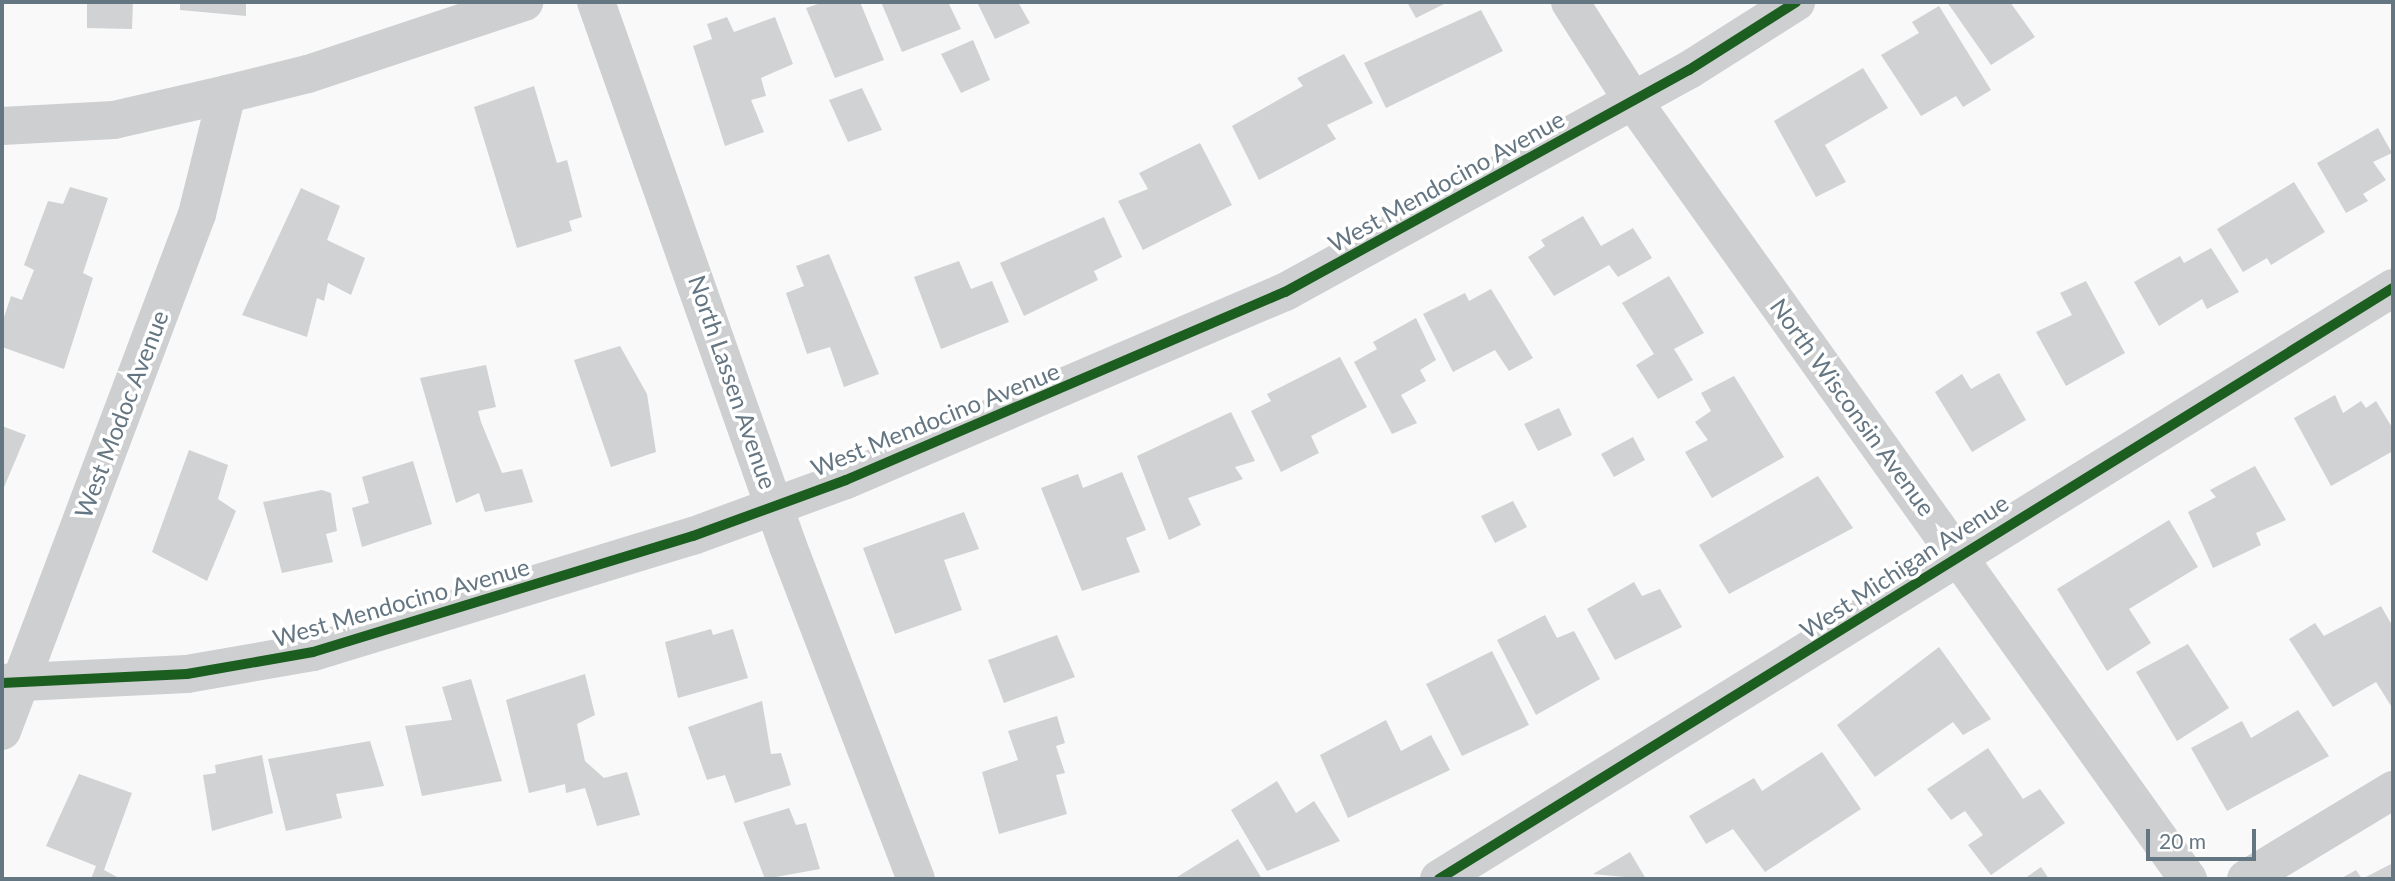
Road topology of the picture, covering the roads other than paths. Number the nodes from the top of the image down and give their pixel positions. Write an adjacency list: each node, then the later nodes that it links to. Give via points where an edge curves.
1 (524, 2): 5 (street, via 308,74)
2 (596, 2): 9 (street, North Lassen Avenue)
3 (1570, 2): 6 (street, North Wisconsin Avenue)
4 (1796, 2): 6 (street, West Mendocino Avenue)
5 (227, 94): 7 (street, via 114,120); 11 (street, West Modoc Avenue, via 197,214)
6 (1633, 101): 9 (street, West Mendocino Avenue, via 1285,292 1106,373); 10 (street, North Wisconsin Avenue)
7 (2, 126)
8 (2393, 288): 10 (street, West Michigan Avenue)
9 (774, 504): 11 (street, West Mendocino Avenue, via 693,537 313,652 187,674); 14 (street, North Lassen Avenue)
10 (1959, 557): 15 (street, West Michigan Avenue); 16 (street, North Wisconsin Avenue)
11 (11, 682): 12 (street, West Modoc Avenue)
12 (2, 731)
13 (2393, 790): 17 (street)
14 (916, 879)
15 (1439, 879)
16 (2188, 879)
17 (2246, 879)

